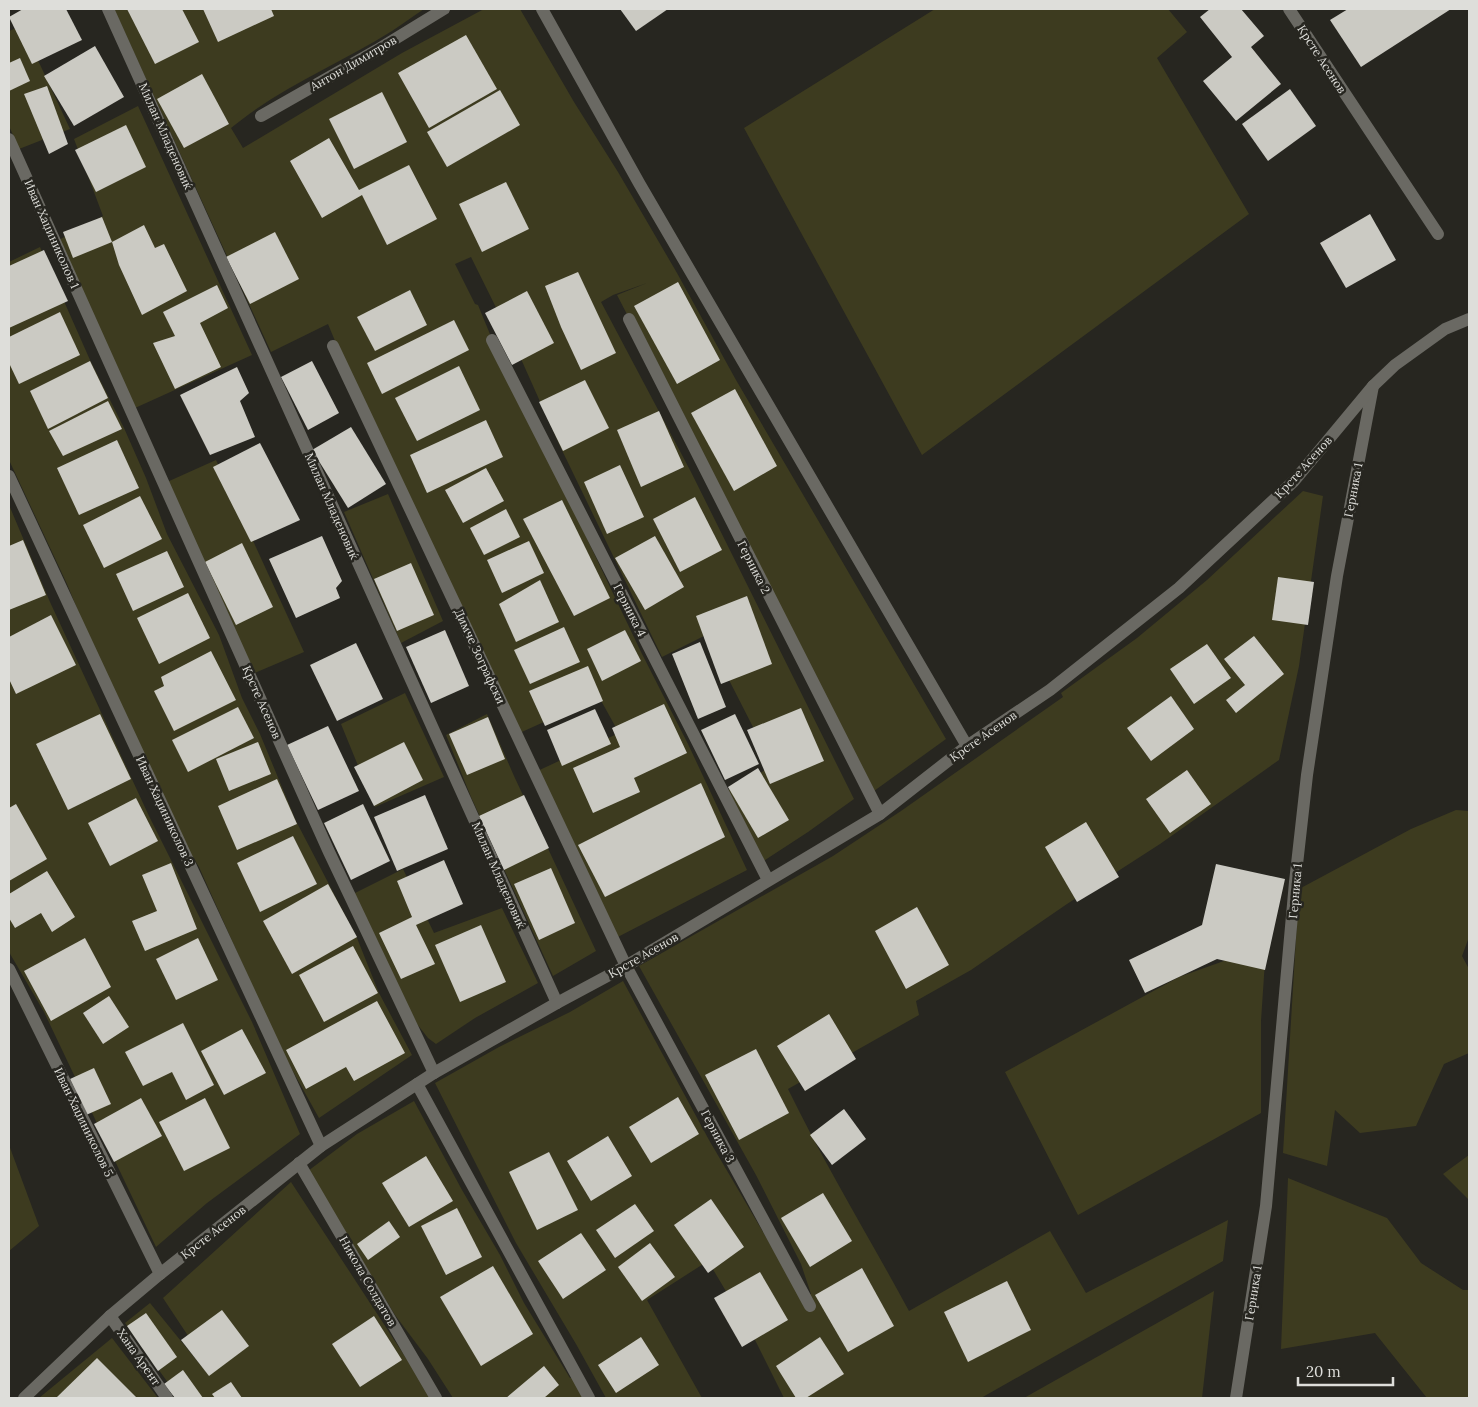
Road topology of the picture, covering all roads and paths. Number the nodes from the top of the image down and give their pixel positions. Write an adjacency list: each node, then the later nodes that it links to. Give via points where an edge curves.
1 (108, 9): 20 (street, Милан Младеновиќ)
2 (444, 9): 5 (street, Антон Димитров)
3 (542, 9): 15 (street, via 638,183)
4 (1289, 9): 7 (street, Крсте Асенов)
5 (261, 116)
6 (9, 139): 10 (street, Иван Хаџиниколов 1)
7 (1438, 234)
8 (629, 319): 16 (street, Герника 2)
9 (1469, 319): 13 (street, Крсте Асенов, via 1445,329 1395,364)
10 (94, 329): 21 (street, Крсте Асенов, via 321,834)
11 (492, 340): 17 (street, Герника 4)
12 (334, 346): 18 (street, Димче Зографски)
13 (1372, 386): 15 (street, Крсте Асенов, via 1294,481 1179,588 1050,690); 32 (street, Герника 1, via 1337,576 1307,775 1266,1206)
14 (9, 476): 23 (street, Иван Хаџиниколов 3)
15 (967, 746): 16 (street, Крсте Асенов)
16 (880, 814): 17 (street, Крсте Асенов)
17 (768, 880): 18 (street, Крсте Асенов)
18 (626, 966): 20 (street, Крсте Асенов); 26 (street, Герника 3)
19 (9, 969): 25 (street, Иван Хаџиниколов 5)
20 (557, 1003): 21 (street, Крсте Асенов)
21 (434, 1073): 22 (street, Крсте Асенов)
22 (417, 1084): 23 (street, Крсте Асенов); 31 (street)
23 (321, 1146): 24 (street, Крсте Асенов)
24 (299, 1164): 25 (street, Крсте Асенов); 30 (street, Никола Солдатов)
25 (160, 1274): 27 (street, Крсте Асенов)
26 (810, 1306)
27 (110, 1316): 28 (street, Крсте Асенов); 29 (street, Хана Арент)
28 (24, 1398)
29 (167, 1398)
30 (436, 1398)
31 (589, 1398)
32 (1236, 1398)

